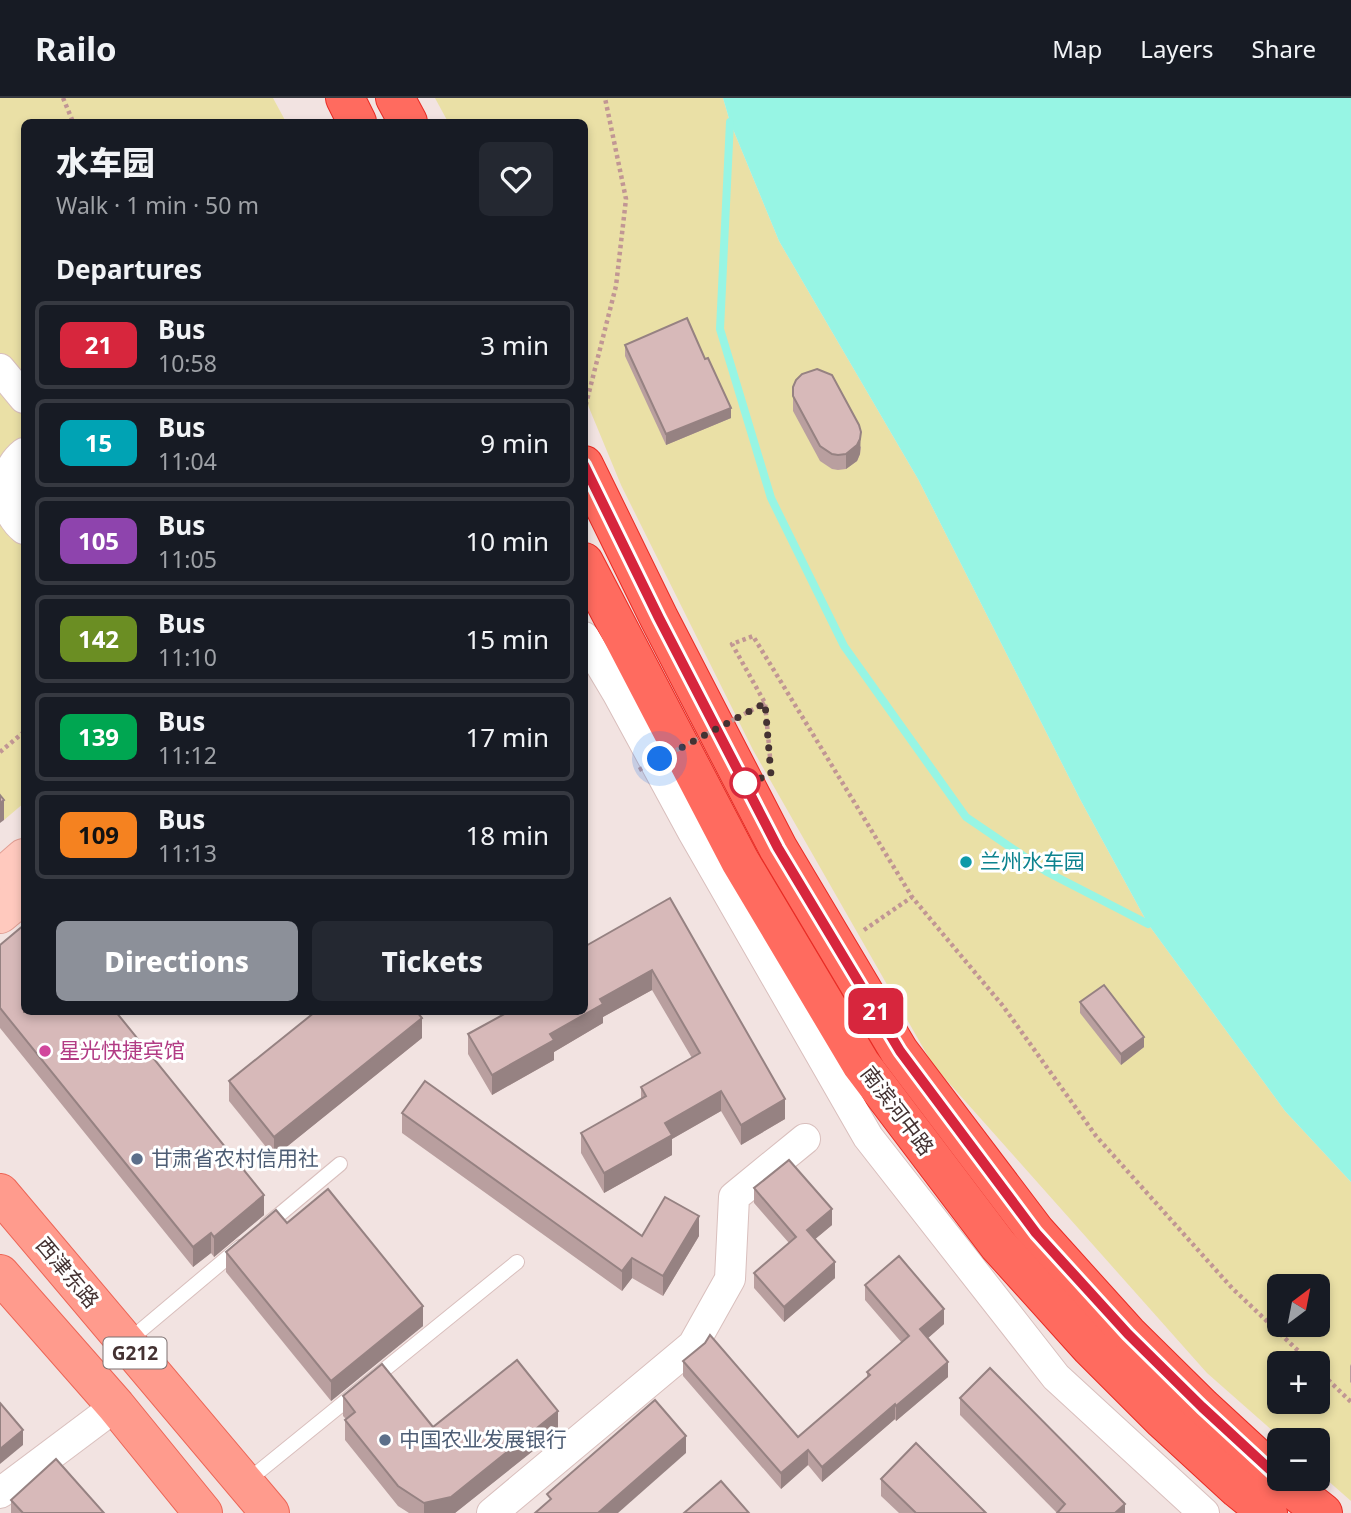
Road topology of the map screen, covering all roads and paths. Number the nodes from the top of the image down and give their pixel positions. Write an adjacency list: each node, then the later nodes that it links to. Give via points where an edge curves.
1 (63, 98): 5 (path)
2 (345, 98): 6 (highway)
3 (395, 98): 7 (highway)
4 (604, 98): 10 (path, via 626,199 616,286)
5 (73, 119)
6 (356, 119)
7 (406, 119)
8 (0, 369): 9 (street)
9 (21, 394)
10 (588, 396)
11 (21, 455): 13 (street)
12 (588, 473): 27 (highway, 南滨河中路, via 778,848)
13 (2, 484): 14 (street, via 6,505)
14 (21, 526)
15 (588, 570): 46 (highway, 南滨河中路, via 740,861 861,1064 998,1245 1090,1347 1163,1420)
16 (588, 644): 45 (street, via 868,1137 1056,1377)
17 (765, 703): 20 (path); 21 (path, bridge); 25 (path, via 732,644 752,636)
18 (21, 734): 19 (path)
19 (0, 752)
20 (771, 769)
21 (639, 770)
22 (21, 861): 23 (main road)
23 (0, 879)
24 (21, 896): 26 (main road)
25 (912, 897): 27 (path); 34 (path, via 1003,1006 1096,1136 1232,1288)
26 (0, 914)
27 (838, 948): 38 (highway, 南滨河中路, via 900,1051 1036,1233 1128,1334)
28 (805, 1139): 44 (street, via 734,1197 730,1279 693,1345)
29 (340, 1164): 33 (lane)
30 (0, 1193): 33 (main road, 西津东路 / G212)
31 (517, 1262): 39 (lane)
32 (0, 1274): 37 (main road, G212)
33 (126, 1343): 39 (main road, 西津东路 / G212)
34 (1298, 1351)
35 (1330, 1382): 36 (path)
36 (1351, 1402)
37 (116, 1406): 41 (street); 42 (main road, G212)
38 (1267, 1468)
39 (245, 1483): 43 (main road, 西津东路 / G212)
40 (1295, 1491): 47 (highway, 南滨河中路)
41 (0, 1493)
42 (203, 1513)
43 (270, 1513)
44 (492, 1513)
45 (1204, 1513)
46 (1268, 1513)
47 (1324, 1513)

